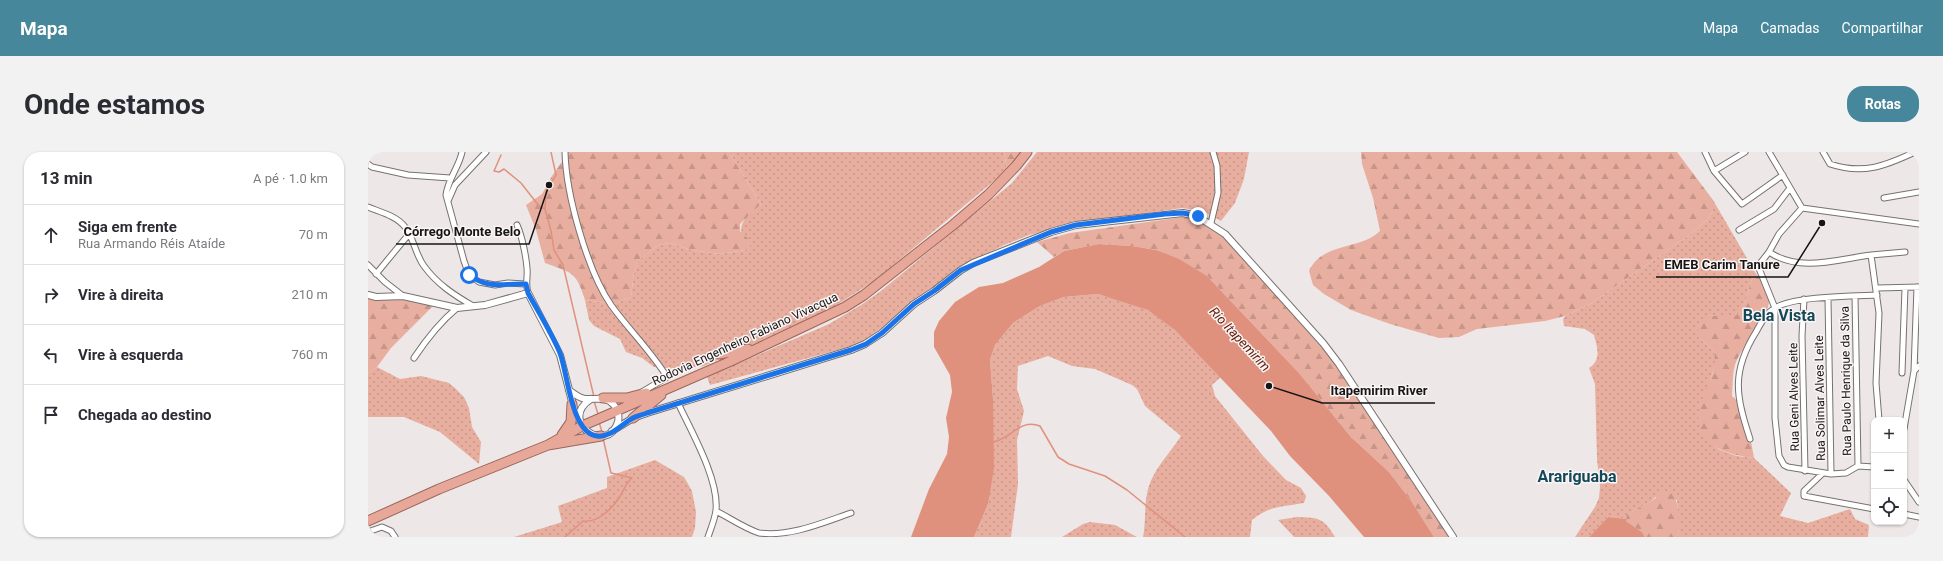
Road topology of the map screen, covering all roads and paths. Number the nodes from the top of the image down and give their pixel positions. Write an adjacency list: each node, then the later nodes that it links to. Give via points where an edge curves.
1 (462, 152): 14 (street)
2 (486, 152): 18 (street, via 455,185)
3 (565, 152): 52 (street, via 569,183 583,241 597,278 610,303 667,377)
4 (1027, 152): 45 (highway, Rodovia Engenheiro Fabiano Vivacqua, via 988,195 864,295 825,318)
5 (1213, 152): 21 (street, via 1218,193)
6 (1705, 152): 12 (street)
7 (1744, 152): 12 (street)
8 (1769, 152): 13 (street)
9 (1823, 152): 10 (street, via 1830,164 1846,170 1866,170)
10 (1916, 152)
11 (368, 164): 14 (street, via 408,175)
12 (1714, 171): 13 (street, via 1742,204)
13 (1783, 175): 15 (street)
14 (450, 178): 18 (street, via 446,195)
15 (1790, 188): 20 (street); 24 (street, via 1774,209)
16 (1919, 192): 17 (street)
17 (1884, 198)
18 (448, 203): 31 (street, via 469,275 480,282 495,285)
19 (368, 207): 25 (street, via 398,220)
20 (1802, 208): 22 (street); 26 (street, via 1779,234)
21 (1211, 223): 55 (street, via 1198,216 1183,213 1076,225 1051,232 961,270 914,304 866,344); 84 (street, via 1225,234 1323,343)
22 (1919, 224)
23 (517, 225): 31 (street, via 527,269)
24 (1739, 230)
25 (409, 234): 30 (street); 42 (street, via 422,264 431,275 455,296)
26 (1769, 252): 28 (street, via 1777,257 1809,263); 44 (street, via 1758,266 1758,270)
27 (1905, 252): 28 (street)
28 (1870, 255): 33 (street)
29 (368, 265): 30 (street)
30 (376, 274): 38 (street)
31 (526, 284): 35 (street)
32 (1918, 287): 34 (street); 48 (street)
33 (1877, 288): 34 (street); 36 (street)
34 (1905, 288): 49 (street)
35 (528, 293): 42 (street); 51 (street, via 555,343)
36 (1877, 295): 39 (street); 59 (street, via 1880,326 1876,383)
37 (368, 296): 38 (street)
38 (403, 296): 43 (street)
39 (1855, 296): 40 (street); 68 (street, Rua Paulo Henrique da Silva)
40 (1828, 298): 41 (street); 72 (street, Rua Solimar Alves Leite)
41 (1804, 299): 44 (street); 70 (street, Rua Geni Alves Leite, via 1802,336)
42 (474, 307): 43 (street)
43 (457, 308): 47 (street)
44 (1775, 308): 65 (street, via 1762,320 1750,340 1737,377 1743,417); 70 (street, via 1775,418 1779,456 1784,465)
45 (761, 347): 46 (highway); 50 (highway, Rodovia Engenheiro Fabiano Vivacqua)
46 (719, 354)
47 (414, 358)
48 (1917, 371): 60 (street)
49 (1902, 373)
50 (673, 386): 52 (highway); 57 (highway, Rodovia Engenheiro Fabiano Vivacqua); 58 (highway)
51 (569, 390): 54 (street, via 580,398); 56 (street)
52 (633, 396): 53 (highway)
53 (603, 398): 54 (street); 57 (street)
54 (592, 399): 62 (street, via 582,408)
55 (678, 403): 58 (street); 76 (street, via 709,470)
56 (572, 404): 62 (street); 66 (highway, via 571,422)
57 (621, 409): 58 (street); 62 (highway, Rodovia Engenheiro Fabiano Vivacqua); 63 (street, via 618,422)
58 (643, 412): 61 (highway)
59 (1879, 417)
60 (1907, 417)
61 (632, 418): 63 (street)
62 (581, 425): 64 (street, via 592,435); 66 (highway, Rodovia Engenheiro Fabiano Vivacqua)
63 (612, 431): 64 (street)
64 (601, 436): 67 (highway)
65 (1750, 439)
66 (557, 440): 67 (highway, Rodovia Engenheiro Fabiano Vivacqua)
67 (548, 445): 80 (highway)
68 (1858, 466): 69 (street); 72 (street, via 1846,473)
69 (1871, 468)
70 (1805, 471): 71 (street)
71 (1822, 474): 72 (street); 75 (street, via 1804,491 1806,497)
72 (1831, 474)
73 (1907, 484): 74 (street)
74 (1919, 502)
75 (1871, 508)
76 (716, 510): 77 (street, via 750,529 768,535 782,536); 83 (street)
77 (851, 513)
78 (1907, 515): 79 (street)
79 (1919, 517)
80 (368, 521)
81 (368, 532): 82 (street, via 382,527 391,531)
82 (395, 537)
83 (708, 537)
84 (1453, 537)

